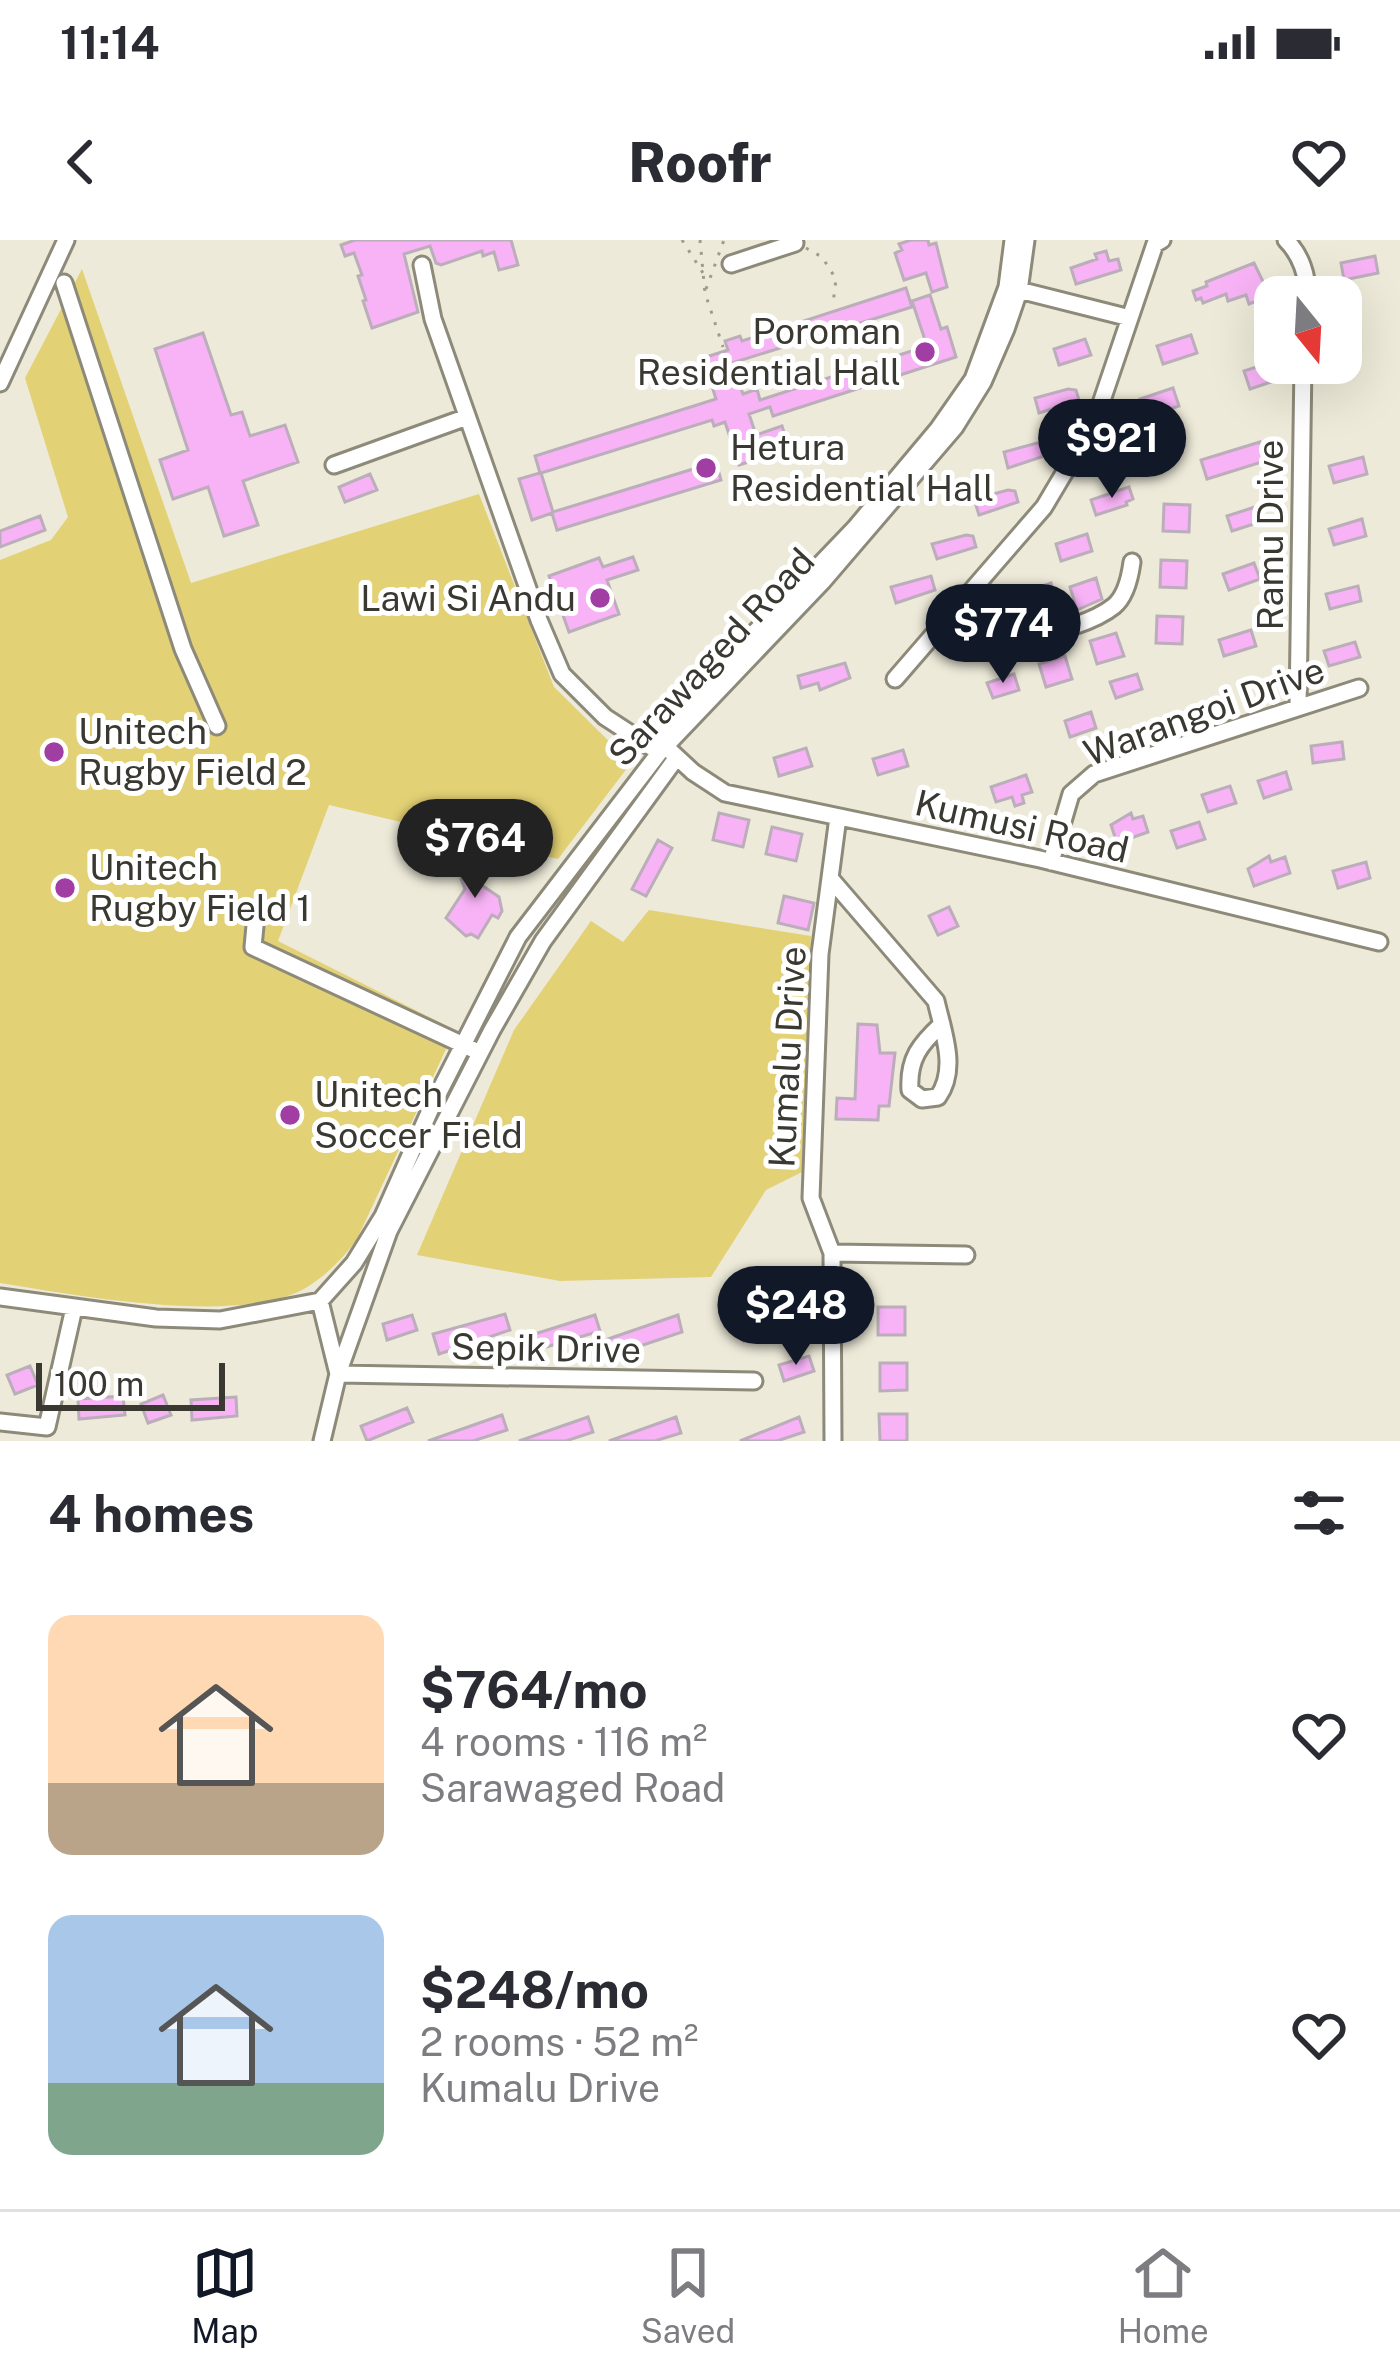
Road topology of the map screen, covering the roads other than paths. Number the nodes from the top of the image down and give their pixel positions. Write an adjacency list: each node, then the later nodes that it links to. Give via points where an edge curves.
1 (66, 240): 13 (street)
2 (1013, 240): 11 (street)
3 (1027, 240): 11 (street, Sarawaged Road)
4 (1162, 240): 12 (street)
5 (1286, 240): 9 (street)
6 (795, 242): 7 (street)
7 (731, 264)
8 (422, 265): 15 (street, Kumusi Road)
9 (1305, 276)
10 (64, 283): 22 (street, via 182,649)
11 (1013, 288): 12 (street); 23 (street, Sarawaged Road, via 983,382 955,428)
12 (1130, 318): 18 (street, via 1095,422 1044,507)
13 (0, 383)
14 (1304, 384): 21 (street, Ramu Drive)
15 (467, 417): 16 (street); 23 (street, Kumusi Road, via 562,674 604,717)
16 (334, 464)
17 (1132, 562): 18 (street, via 1115,606 1020,641 989,626)
18 (962, 598): 19 (street)
19 (895, 679)
20 (1359, 688): 21 (street, Warangoi Drive)
21 (1298, 706): 25 (street, Warangoi Drive, via 1094,774 1071,794)
22 (217, 725)
23 (662, 750): 24 (street, Kumusi Road, via 725,794); 30 (street); 34 (street, Sarawaged Road, via 518,937 382,1216)
24 (838, 817): 25 (street, Kumusi Road); 26 (street, Kumalu Drive)
25 (1051, 862): 28 (street, Kumusi Road)
26 (830, 878): 29 (street, via 936,1000); 31 (street, Kumalu Drive, via 811,1198)
27 (256, 915): 30 (street, via 254,947)
28 (1379, 942)
29 (942, 1024)
30 (480, 1053): 36 (street, via 389,1231)
31 (832, 1253): 32 (street); 41 (street, Kumalu Drive)
32 (966, 1255)
33 (0, 1297): 35 (street)
34 (320, 1301): 35 (street, via 220,1320); 36 (street)
35 (74, 1308): 39 (street)
36 (338, 1374): 37 (street); 40 (street)
37 (754, 1381)
38 (0, 1422): 39 (street)
39 (45, 1434)
40 (322, 1441)
41 (833, 1441)

